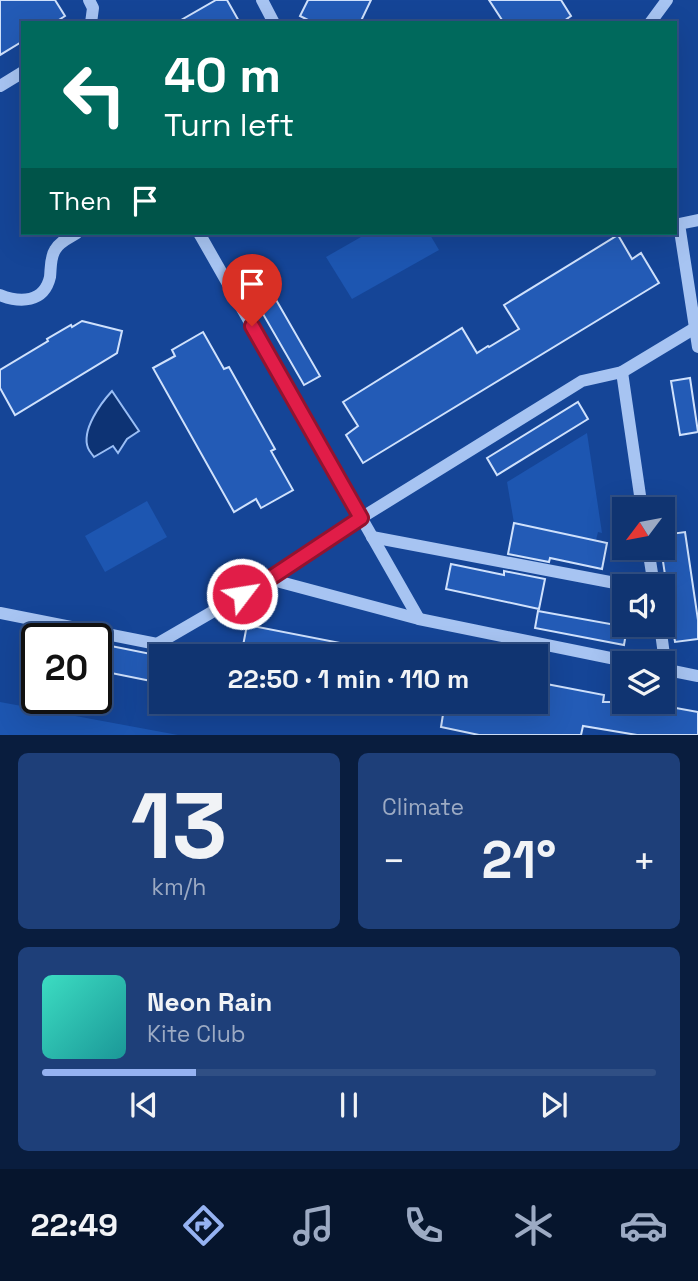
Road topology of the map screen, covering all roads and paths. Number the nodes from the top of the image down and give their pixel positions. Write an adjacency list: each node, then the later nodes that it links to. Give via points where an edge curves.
1 (89, 0): 4 (lane)
2 (262, 0): 5 (lane)
3 (667, 0): 6 (lane)
4 (92, 21)
5 (273, 21)
6 (651, 21)
7 (21, 73): 8 (lane)
8 (0, 86)
9 (698, 220): 13 (lane, via 679,225)
10 (74, 235): 12 (lane, via 56,246 49,282 41,293 27,301)
11 (200, 235): 17 (lane)
12 (0, 295)
13 (695, 328): 14 (lane); 15 (lane)
14 (698, 347)
15 (622, 372): 16 (lane); 17 (lane, via 582,381)
16 (640, 497)
17 (361, 518): 18 (lane); 19 (lane)
18 (372, 537): 20 (lane); 22 (lane)
19 (269, 579): 21 (lane, via 157,644); 22 (lane)
20 (612, 582)
21 (0, 613)
22 (419, 619): 23 (lane)
23 (612, 658)
24 (675, 671): 25 (lane)
25 (698, 676)

